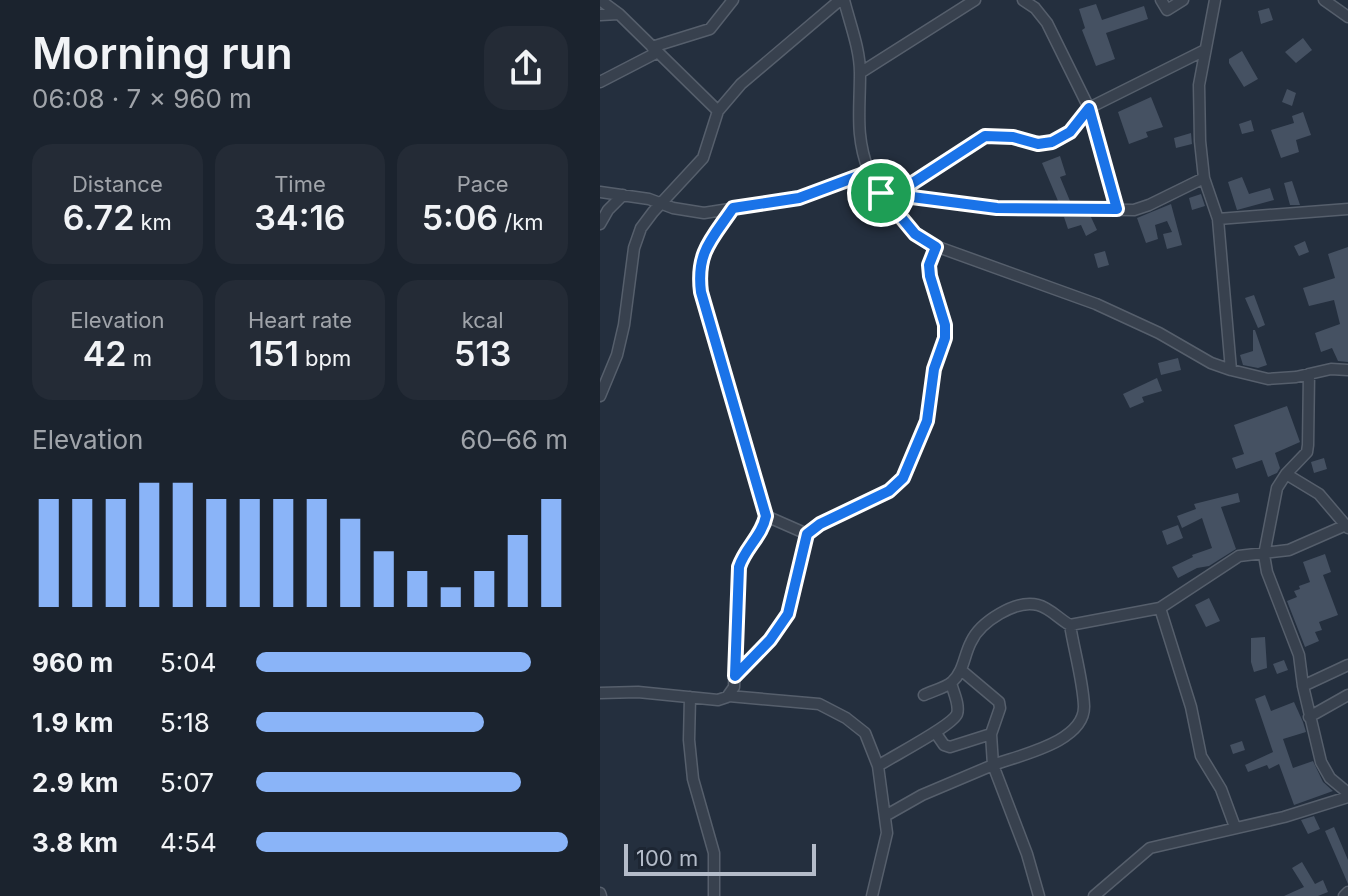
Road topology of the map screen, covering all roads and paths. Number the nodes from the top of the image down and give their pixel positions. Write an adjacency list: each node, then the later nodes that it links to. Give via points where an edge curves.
1 (600, 0): 11 (street)
2 (733, 0): 14 (street, via 710,29)
3 (842, 0): 16 (street); 19 (street, via 741,84)
4 (975, 0): 10 (street)
5 (1023, 0): 18 (street, via 1047,23)
6 (1161, 0): 7 (street, via 1167,10)
7 (1183, 0)
8 (1215, 0): 15 (street)
9 (1324, 0): 13 (street)
10 (960, 5): 16 (street)
11 (619, 14): 12 (street); 14 (street)
12 (600, 15)
13 (1348, 17)
14 (655, 50): 17 (street); 19 (street)
15 (1203, 51): 18 (street); 21 (street, via 1199,85)
16 (860, 73): 20 (street, via 858,131)
17 (600, 82)
18 (1089, 108): 25 (street, via 1070,132 1052,142 985,136); 28 (street)
19 (718, 111): 26 (street, via 703,158)
20 (869, 172): 23 (street); 27 (street, via 799,198)
21 (1204, 178): 28 (street, via 1149,205); 30 (street)
22 (600, 192): 24 (street)
23 (881, 193): 25 (street); 32 (street, via 915,234)
24 (623, 195): 26 (street); 31 (street)
25 (894, 195): 28 (street, via 997,208)
26 (661, 204): 27 (street, via 692,212); 36 (street, via 641,228 634,248 624,325)
27 (733, 208): 38 (street, via 706,248 698,271)
28 (1117, 209)
29 (1348, 209): 30 (street)
30 (1218, 219): 33 (street)
31 (600, 224)
32 (936, 247): 33 (street, via 1096,304); 40 (street, via 930,276 945,338 934,369 927,421 903,478 889,491)
33 (1231, 370): 35 (street, via 1268,379)
34 (1348, 370): 35 (street)
35 (1309, 374): 37 (street, via 1307,452)
36 (600, 396)
37 (1286, 474): 39 (street, via 1319,494); 41 (street, via 1277,488)
38 (766, 516): 40 (street); 46 (street, via 739,567)
39 (1347, 526): 41 (street)
40 (807, 534): 46 (street, via 788,614)
41 (1264, 555): 42 (street, via 1228,561); 48 (street, via 1299,655)
42 (1160, 608): 43 (street); 61 (street, via 1201,756)
43 (1070, 625): 45 (street, via 1047,607 1016,604 972,638); 57 (street, via 1084,709 1080,723 1057,742)
44 (1348, 665): 48 (street)
45 (961, 670): 47 (street); 56 (street, via 999,702)
46 (735, 676): 52 (street)
47 (951, 683): 50 (street); 55 (street, via 956,716)
48 (1303, 686): 54 (street)
49 (600, 693): 53 (street)
50 (924, 695)
51 (1348, 695): 54 (street)
52 (729, 696): 53 (street); 58 (street, via 819,704 865,733)
53 (690, 697): 62 (street, via 693,779 714,853)
54 (1309, 717): 59 (street, via 1326,773)
55 (935, 732): 56 (street, via 950,747); 58 (street)
56 (991, 734): 57 (street)
57 (993, 765): 60 (street); 64 (street)
58 (878, 766): 60 (street)
59 (1348, 795): 61 (street)
60 (885, 816): 63 (street, via 887,833)
61 (1235, 827): 65 (street, via 1150,848)
62 (714, 896)
63 (872, 896)
64 (1039, 896)
65 (1094, 896)

